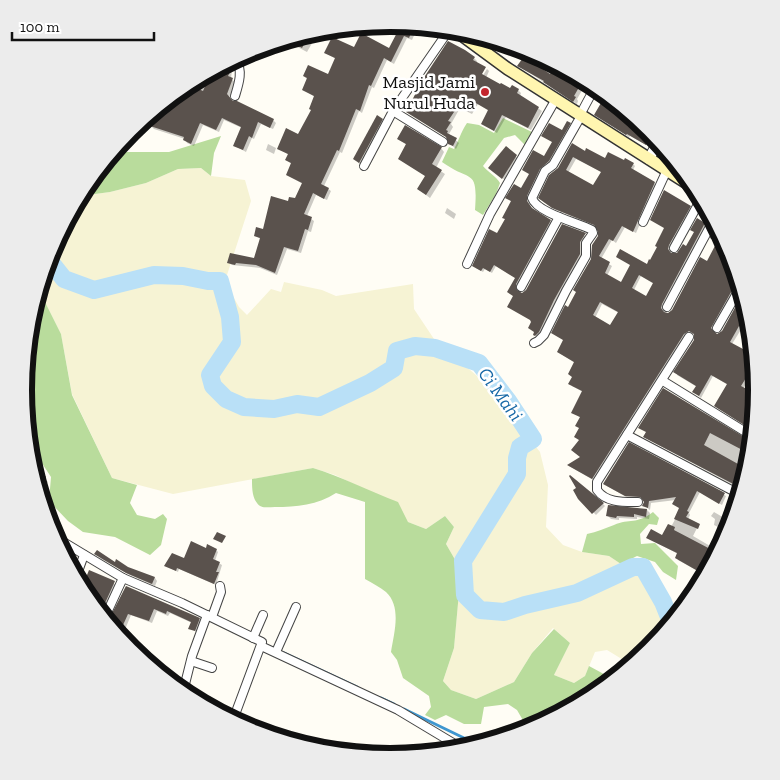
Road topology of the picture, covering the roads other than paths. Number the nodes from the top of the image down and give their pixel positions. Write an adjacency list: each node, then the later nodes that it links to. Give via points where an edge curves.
1 (444, 37): 7 (street)
2 (471, 42): 6 (main road)
3 (239, 66): 5 (street)
4 (591, 95): 8 (street)
5 (235, 96)
6 (556, 99): 8 (main road); 20 (street, via 490,214)
7 (394, 112): 9 (street); 12 (street)
8 (581, 115): 11 (main road); 16 (street, via 561,153 545,171 532,196 533,202)
9 (443, 142)
10 (654, 149): 11 (street)
11 (649, 159): 13 (main road)
12 (364, 166)
13 (667, 170): 14 (main road); 17 (street)
14 (677, 176)
15 (697, 206): 19 (street)
16 (559, 217): 21 (street); 26 (street, via 580,224 593,233 586,243 586,256 544,335)
17 (643, 222)
18 (709, 228): 23 (street)
19 (674, 248)
20 (467, 264)
21 (521, 287)
22 (735, 297): 24 (street)
23 (666, 307)
24 (717, 328)
25 (690, 337): 27 (street)
26 (534, 343)
27 (663, 381): 28 (street); 29 (street)
28 (745, 431)
29 (627, 435): 30 (street); 31 (street, via 598,482 597,490 607,499)
30 (733, 491)
31 (638, 502)
32 (67, 544): 33 (street)
33 (84, 555): 34 (street); 35 (street)
34 (79, 568)
35 (123, 578): 38 (street); 40 (street)
36 (220, 586): 40 (street, via 221,592)
37 (296, 608): 43 (street)
38 (108, 610)
39 (263, 615): 41 (street)
40 (210, 616): 41 (street); 44 (street)
41 (253, 638): 42 (street, via 262,642)
42 (261, 646): 43 (street); 47 (street)
43 (276, 652): 48 (street, via 398,710)
44 (191, 661): 45 (street); 46 (street)
45 (212, 668)
46 (185, 683)
47 (236, 713)
48 (452, 742)

